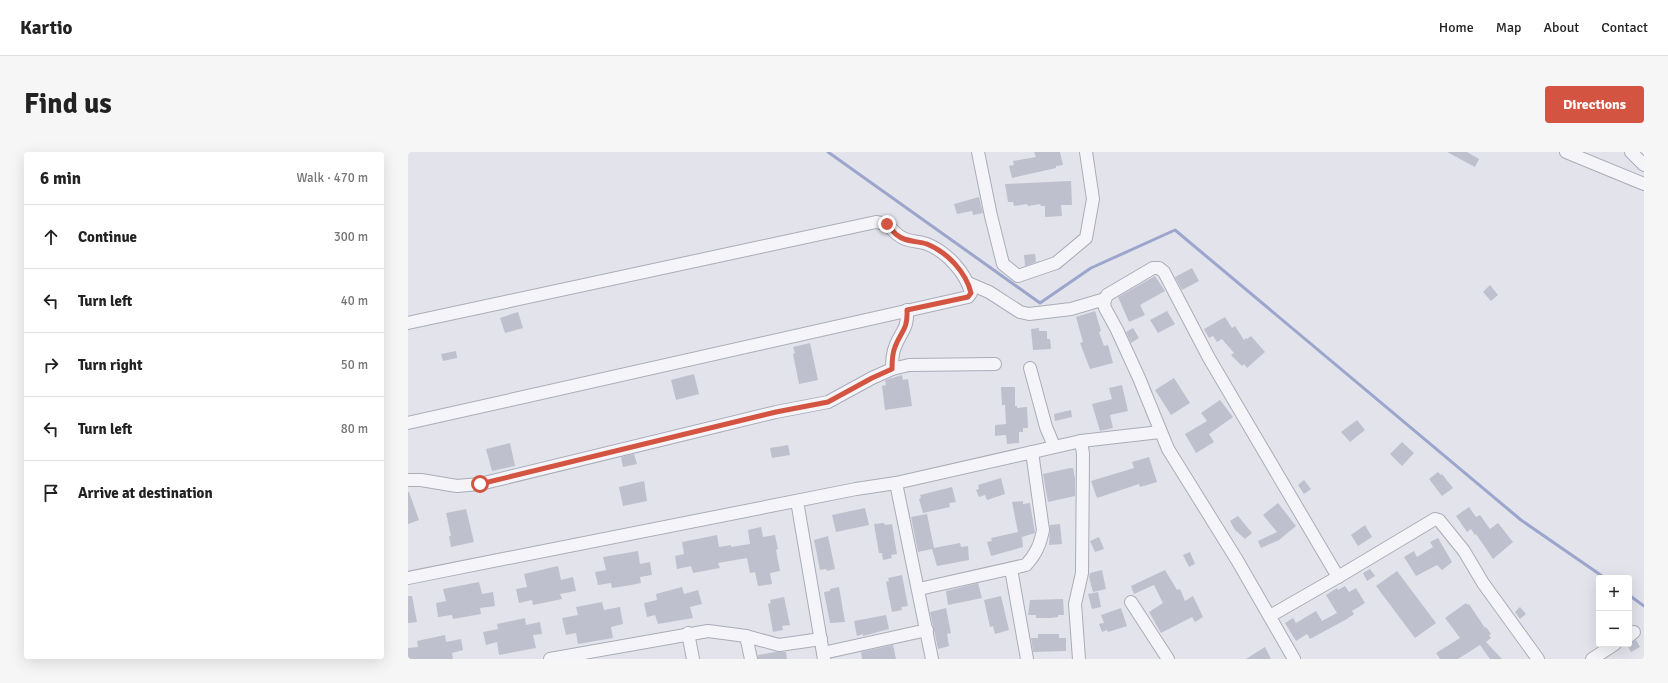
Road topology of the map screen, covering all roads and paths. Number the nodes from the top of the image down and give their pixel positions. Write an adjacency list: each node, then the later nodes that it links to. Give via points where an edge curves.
1 (978, 152): 2 (street, via 1003,264 1018,276 1056,263 1086,238 1093,199)
2 (1086, 152)
3 (1566, 152): 6 (street)
4 (1631, 152): 5 (street)
5 (1644, 165)
6 (1644, 184)
7 (968, 283): 8 (street, via 989,292 1020,312 1029,314 1071,309); 9 (street, via 971,293 968,297); 10 (street, via 958,268 941,252 927,244 904,239 887,224 876,222)
8 (1105, 299): 15 (street, via 1105,308 1139,378); 23 (street, via 1111,292 1146,271 1159,268 1164,272 1209,358)
9 (907, 310): 13 (street, via 905,329 894,348); 14 (street)
10 (408, 323)
11 (995, 364): 13 (street, via 909,365)
12 (1030, 368): 17 (street, via 1046,427)
13 (892, 369): 19 (street, via 828,402 776,412 480,484 457,486)
14 (408, 423)
15 (1160, 432): 16 (street); 27 (street)
16 (1081, 440): 17 (street); 39 (street, via 1082,573 1075,604)
17 (1054, 446): 18 (street)
18 (1032, 452): 20 (street); 22 (street, via 1043,530 1041,542 1036,554 1026,565)
19 (408, 480)
20 (896, 483): 21 (street); 25 (street)
21 (797, 501): 24 (street); 31 (street)
22 (1011, 569): 25 (street); 38 (street)
23 (1338, 577): 27 (street); 42 (street, via 1434,519 1439,520 1464,551 1483,583)
24 (408, 578)
25 (918, 589): 28 (street)
26 (1131, 602): 40 (street)
27 (1270, 616): 41 (street)
28 (926, 630): 33 (street); 37 (street)
29 (688, 634): 30 (street, via 708,631); 34 (street); 35 (street)
30 (746, 636): 31 (street, via 779,645); 36 (street)
31 (820, 638): 33 (street)
32 (1610, 647): 43 (street)
33 (824, 656)
34 (556, 658)
35 (693, 659)
36 (751, 659)
37 (932, 659)
38 (1027, 659)
39 (1080, 659)
40 (1168, 659)
41 (1294, 659)
42 (1538, 659)
43 (1592, 659)

